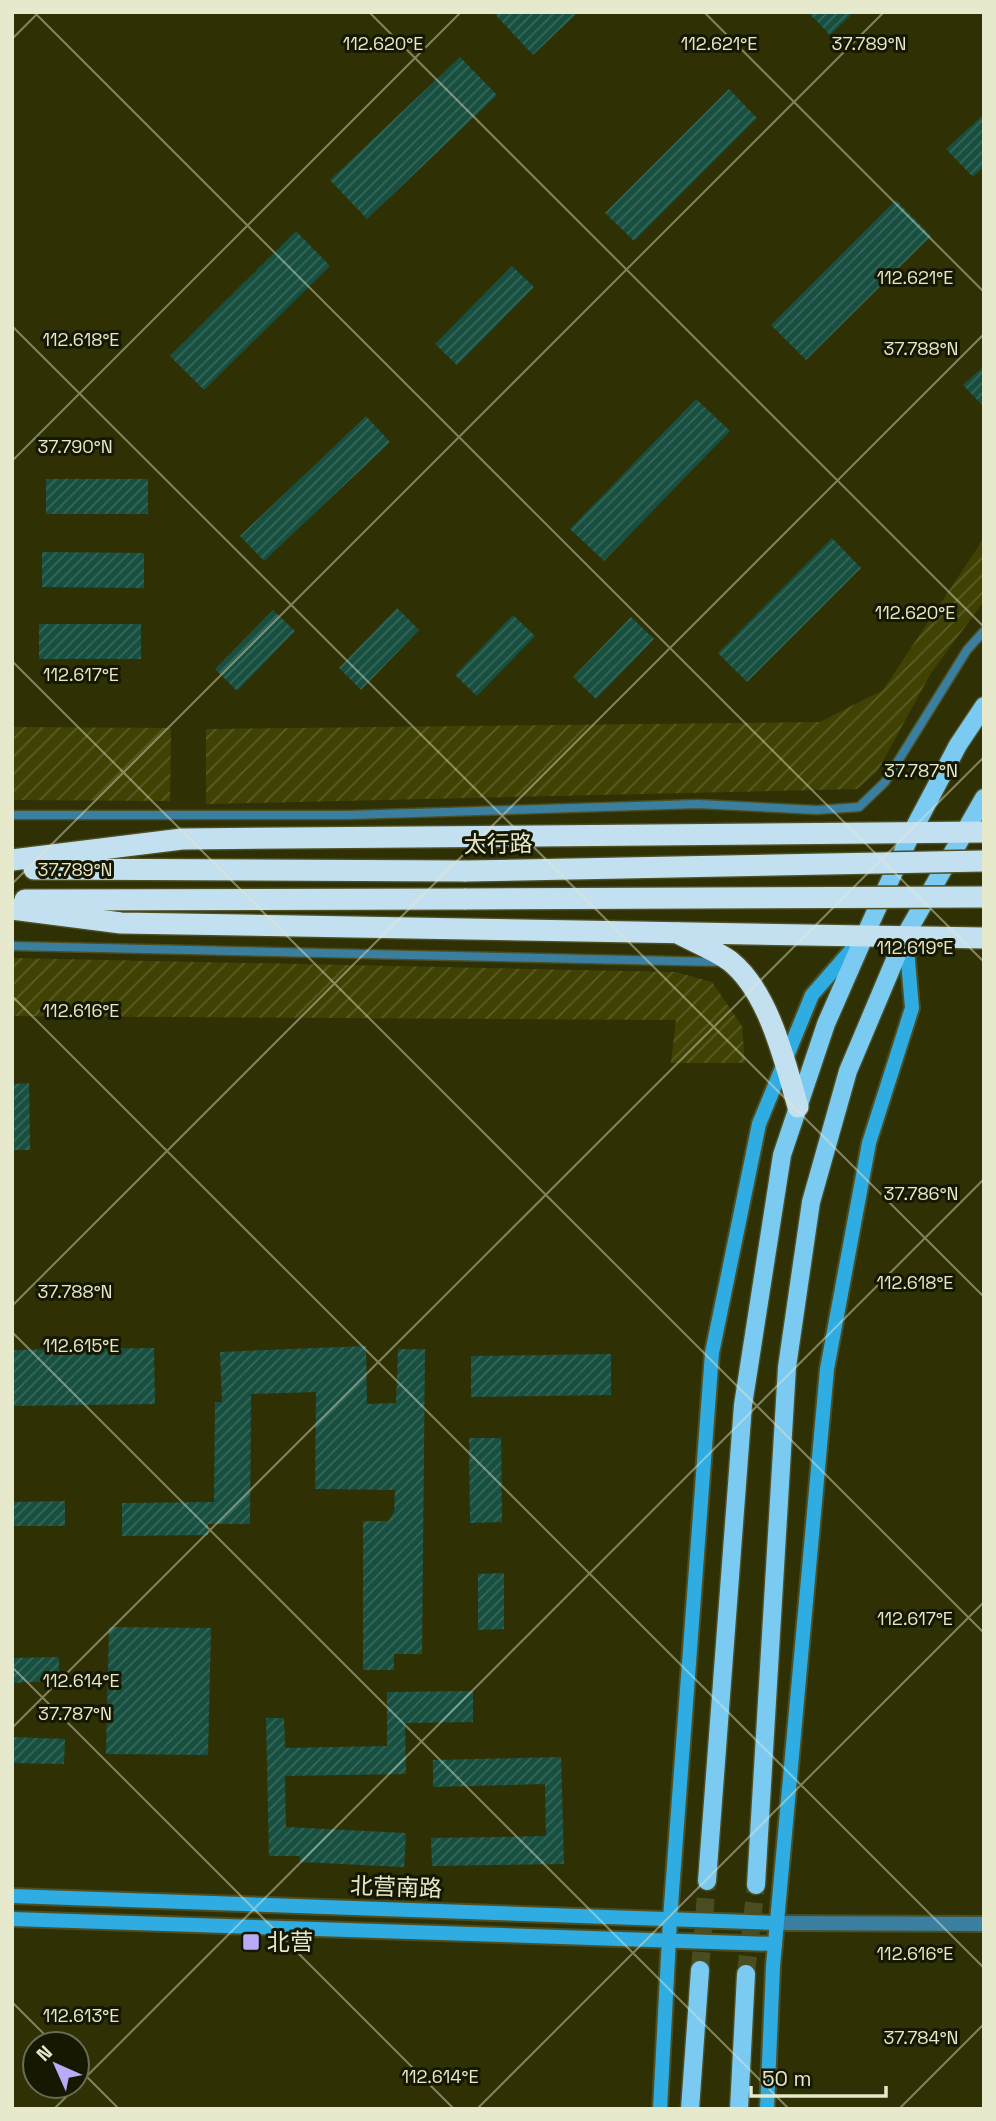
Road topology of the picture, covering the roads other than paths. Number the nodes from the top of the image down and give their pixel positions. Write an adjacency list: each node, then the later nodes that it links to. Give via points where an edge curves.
1 (984, 631): 4 (lane, via 967,650 885,782 859,807 817,810 698,804 349,815)
2 (984, 706): 5 (main road)
3 (984, 798): 6 (main road)
4 (12, 815)
5 (912, 832): 6 (highway); 7 (highway, via 182,839); 14 (main road)
6 (973, 832): 15 (main road)
7 (12, 860)
8 (984, 861): 9 (highway, 太行路, bridge, via 466,871)
9 (12, 869)
10 (984, 897): 11 (highway, bridge)
11 (12, 900)
12 (12, 909): 13 (highway, via 121,923)
13 (673, 930): 14 (highway); 18 (highway)
14 (865, 935): 15 (highway); 19 (main road, via 812,995); 20 (main road, via 826,1024)
15 (905, 936): 16 (highway); 22 (main road, via 848,1071 811,1202 787,1367); 26 (main road, via 912,1008 869,1143 827,1369)
16 (984, 938)
17 (12, 946): 18 (lane)
18 (731, 962): 19 (highway, via 754,991)
19 (785, 1061): 20 (highway); 25 (main road, via 759,1124 712,1353)
20 (798, 1107): 21 (main road, via 782,1155 743,1405)
21 (708, 1881)
22 (756, 1885)
23 (12, 1896): 25 (main road, 北营南路)
24 (12, 1919): 28 (main road, 北营南路)
25 (670, 1919): 26 (main road, 北营南路); 28 (main road)
26 (777, 1923): 27 (street); 29 (main road)
27 (984, 1924)
28 (669, 1941): 29 (main road, 北营南路); 32 (main road)
29 (775, 1944): 35 (main road)
30 (700, 1970): 33 (main road)
31 (746, 1974): 34 (main road)
32 (660, 2109)
33 (690, 2109)
34 (738, 2109)
35 (767, 2109)

